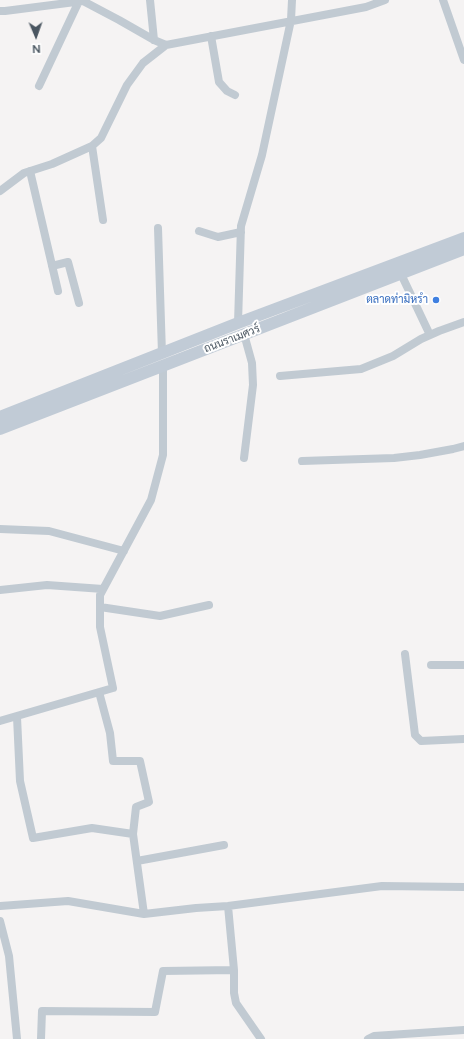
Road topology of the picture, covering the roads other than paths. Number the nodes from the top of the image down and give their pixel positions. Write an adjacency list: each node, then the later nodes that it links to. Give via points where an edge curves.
1 (150, 0): 10 (street)
2 (292, 0): 8 (street)
3 (385, 0): 6 (street)
4 (442, 0): 12 (street)
5 (79, 1): 7 (street); 10 (street); 13 (street)
6 (365, 4): 8 (street)
7 (0, 11)
8 (291, 20): 9 (street); 21 (street, via 262,155)
9 (211, 36): 11 (street); 14 (street, via 219,82)
10 (154, 40): 11 (street)
11 (166, 44): 15 (street, via 143,62 127,86 101,138)
12 (464, 60)
13 (39, 86)
14 (235, 95)
15 (92, 146): 16 (street); 18 (street)
16 (30, 171): 17 (street); 24 (street)
17 (0, 191)
18 (103, 220)
19 (158, 228): 32 (street)
20 (200, 231): 21 (street, via 218,237)
21 (241, 232): 29 (street)
22 (464, 238): 29 (main road, ถนนราเมศวร์)
23 (464, 249): 25 (main road, ถนนราเมศวร์)
24 (52, 266): 26 (street); 27 (street, via 68,262)
25 (401, 274): 30 (main road, ถนนราเมศวร์); 31 (street)
26 (58, 291)
27 (79, 303)
28 (464, 322): 31 (street)
29 (238, 323): 32 (main road, ถนนราเมศวร์)
30 (244, 334): 32 (main road, ถนนราเมศวร์); 37 (street, via 252,363 252,385)
31 (430, 335): 33 (street, via 393,356 361,369)
32 (162, 360): 34 (main road, ถนนราเมศวร์); 35 (main road, ถนนราเมศวร์); 40 (street, via 163,455 151,500)
33 (280, 376)
34 (0, 418)
35 (0, 429)
36 (464, 446): 38 (street, via 394,458)
37 (244, 458)
38 (302, 461)
39 (0, 529): 40 (street, via 49,531)
40 (124, 551): 41 (street)
41 (103, 589): 42 (street, via 47,585); 44 (street, via 100,594)
42 (0, 590)
43 (209, 605): 44 (street, via 160,616)
44 (100, 607): 48 (street, via 100,627 113,688)
45 (405, 654): 51 (street, via 415,735 421,742)
46 (431, 665): 47 (street)
47 (464, 665)
48 (99, 692): 49 (street); 52 (street, via 110,733 113,761 140,761 149,802 136,806)
49 (17, 717): 50 (street); 52 (street, via 20,781 33,838 92,828)
50 (0, 721)
51 (464, 739)
52 (133, 834): 54 (street)
53 (224, 845): 54 (street)
54 (137, 861): 58 (street)
55 (464, 887): 57 (street, via 382,886)
56 (0, 906): 58 (street, via 68,901)
57 (228, 906): 58 (street); 60 (street)
58 (144, 914)
59 (0, 921): 62 (street, via 9,956)
60 (234, 970): 63 (street, via 163,971 155,1012 42,1011); 64 (street, via 236,1002)
61 (464, 1030): 65 (street, via 374,1036)
62 (17, 1039)
63 (41, 1039)
64 (261, 1039)
65 (368, 1039)

